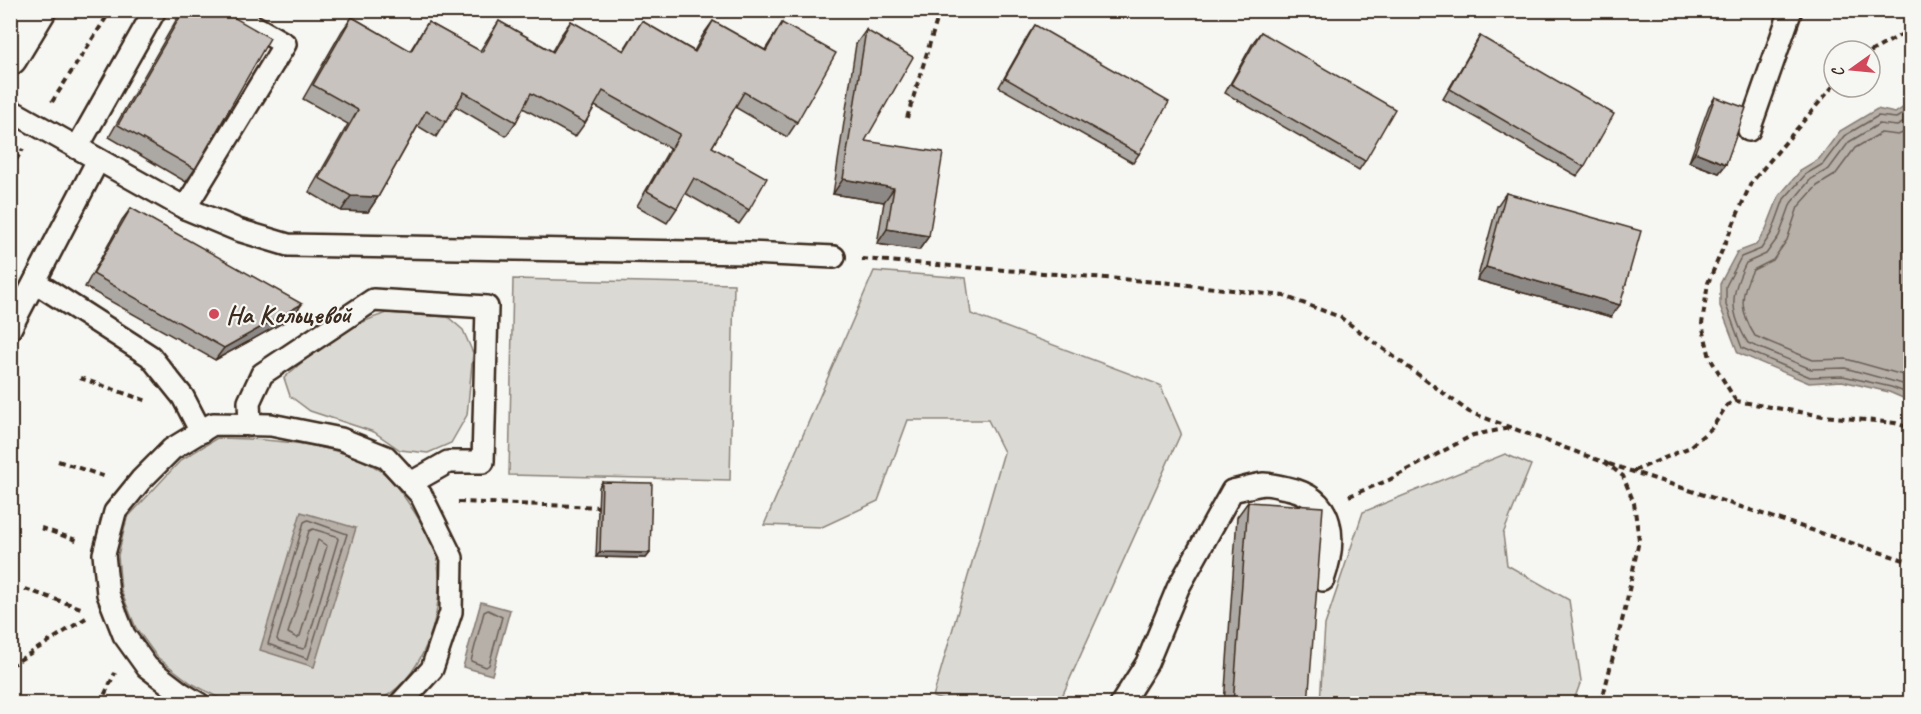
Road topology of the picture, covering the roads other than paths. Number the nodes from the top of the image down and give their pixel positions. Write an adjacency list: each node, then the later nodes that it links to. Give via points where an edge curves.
1 (39, 10): 5 (main road)
2 (155, 10): 8 (lane)
3 (226, 10): 10 (lane, via 285,44)
4 (1791, 10): 7 (lane)
5 (10, 58)
6 (10, 110): 8 (lane)
7 (1749, 130)
8 (77, 148): 9 (lane)
9 (98, 160): 10 (lane); 12 (lane)
10 (185, 208): 11 (lane, via 288,245)
11 (834, 257)
12 (35, 282): 13 (lane); 14 (lane, via 150,356 183,396)
13 (10, 330)
14 (197, 424): 15 (lane); 18 (lane, via 115,512 105,550 108,594 124,635 147,667)
15 (250, 425): 16 (lane, via 271,425 341,439 386,457); 16 (lane, via 249,402 262,374 373,300 487,307 483,462 448,462)
16 (411, 483): 19 (lane, via 452,558 451,612 432,669)
17 (1323, 580): 20 (lane, via 1331,557 1329,520 1318,501 1303,492 1265,484 1232,491 1178,588 1148,663)
18 (199, 704)
19 (400, 704)
20 (1121, 704)

